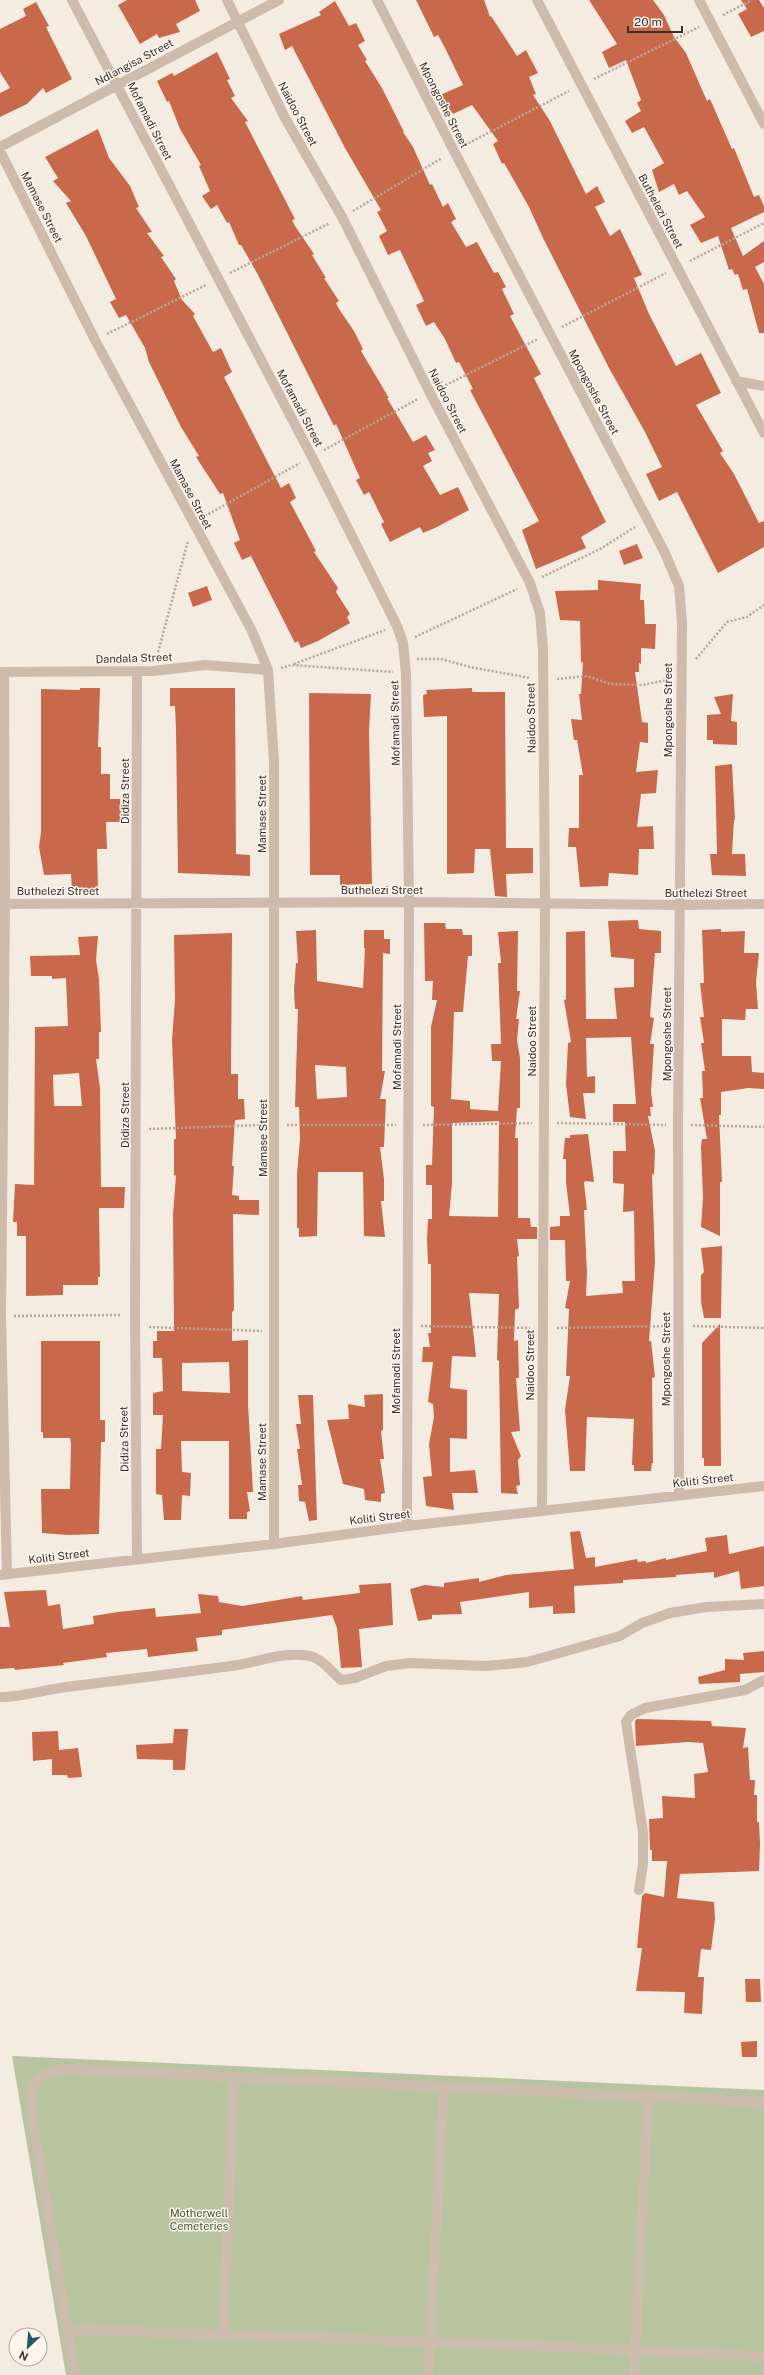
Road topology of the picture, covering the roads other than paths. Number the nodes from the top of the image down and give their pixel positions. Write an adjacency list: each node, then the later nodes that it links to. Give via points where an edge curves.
1 (72, 0): 8 (street, Mofamadi Street)
2 (228, 0): 7 (street, Naidoo Street)
3 (279, 0): 7 (street, Ndlangisa Street)
4 (377, 0): 24 (street, Mpongoshe Street, via 675,573 679,586 682,623)
5 (537, 0): 12 (street, Buthelezi Street)
6 (699, 0): 9 (street)
7 (238, 20): 8 (street, Ndlangisa Street); 22 (street, Naidoo Street, via 286,118 342,217 534,593 543,633)
8 (118, 84): 10 (street, Ndlangisa Street); 19 (street, Mofamadi Street, via 397,626 406,673)
9 (764, 124)
10 (0, 147)
11 (0, 151): 15 (street, Mamase Street, via 95,340 252,631)
12 (736, 381): 13 (street); 14 (street, Buthelezi Street)
13 (764, 386)
14 (764, 433)
15 (268, 670): 16 (street, Dandala Street, via 205,665); 18 (street, Mamase Street, via 274,762)
16 (137, 671): 17 (street, Dandala Street); 20 (street, Didiza Street)
17 (2, 672): 21 (street)
18 (273, 902): 19 (street, Buthelezi Street); 20 (street, Buthelezi Street); 33 (street, Mamase Street, via 276,1124)
19 (409, 902): 22 (street, Buthelezi Street); 32 (street, Mofamadi Street)
20 (136, 903): 21 (street, Buthelezi Street); 34 (street, Didiza Street)
21 (2, 904): 25 (street)
22 (545, 904): 24 (street, Buthelezi Street); 31 (street, Naidoo Street)
23 (764, 904): 24 (street, Buthelezi Street)
24 (680, 905): 30 (street, Mpongoshe Street)
25 (2, 1049): 26 (street)
26 (1, 1179): 27 (street)
27 (1, 1316): 28 (street)
28 (2, 1448): 35 (street)
29 (764, 1486): 30 (street, Koliti Street)
30 (679, 1494): 31 (street, Koliti Street)
31 (542, 1511): 32 (street, Koliti Street)
32 (407, 1526): 33 (street, Koliti Street)
33 (274, 1544): 34 (street, Koliti Street)
34 (137, 1558): 35 (street, Koliti Street)
35 (3, 1574)
36 (764, 1604): 38 (street, via 706,1607 670,1613 642,1623 613,1638 556,1655 502,1666 410,1663 386,1666 355,1678 340,1680 318,1658 282,1656 109,1683 65,1687 14,1697)
37 (764, 1680): 39 (street, via 745,1690 645,1708 631,1715 626,1722 643,1832 643,1864)
38 (0, 1697)
39 (639, 1890)
40 (234, 2077): 41 (street); 44 (street, via 67,2069 52,2071 38,2077 32,2087 31,2109); 45 (street)
41 (444, 2087): 42 (street); 46 (street)
42 (648, 2098): 43 (street); 47 (street)
43 (764, 2102)
44 (67, 2332): 45 (street, via 88,2330); 49 (street)
45 (223, 2335): 46 (street)
46 (430, 2342): 47 (street); 50 (street)
47 (635, 2349): 48 (street); 51 (street)
48 (764, 2357)
49 (75, 2375)
50 (428, 2375)
51 (634, 2375)

